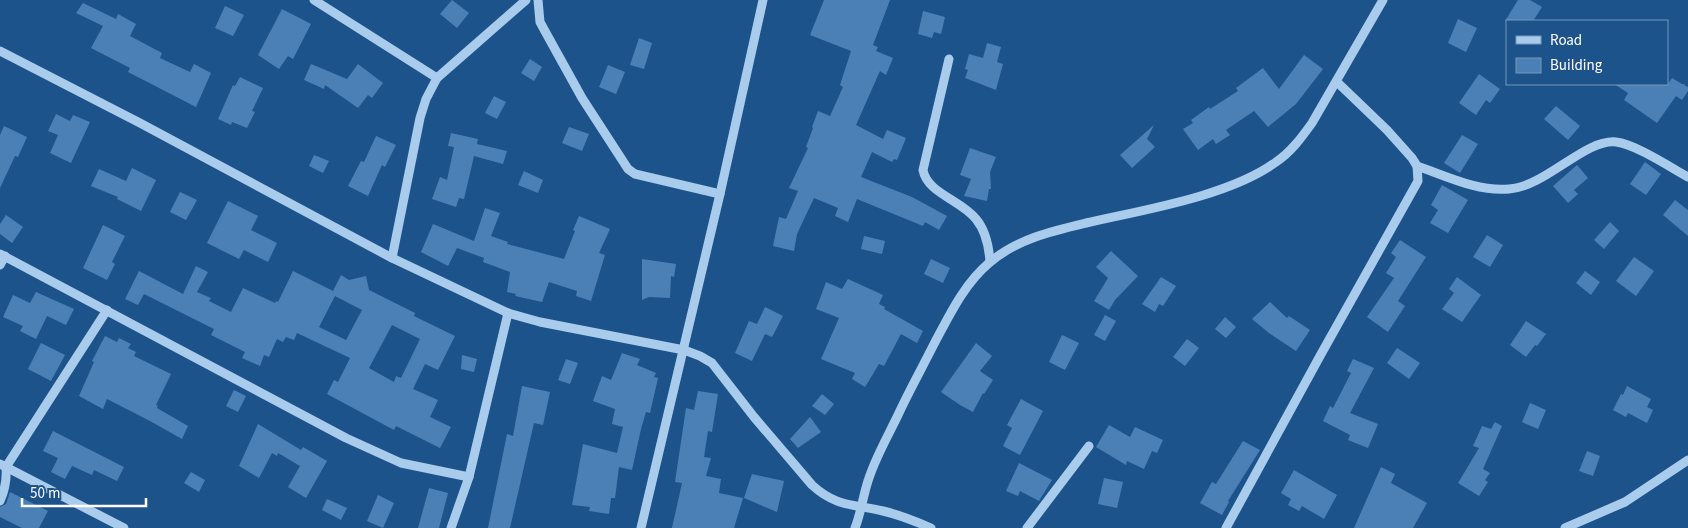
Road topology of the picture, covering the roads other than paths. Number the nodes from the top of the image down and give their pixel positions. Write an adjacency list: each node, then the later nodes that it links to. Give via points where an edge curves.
1 (314, 0): 8 (street)
2 (526, 0): 8 (street)
3 (538, 0): 12 (street, via 540,22 582,98 628,169 635,174)
4 (763, 0): 12 (street)
5 (1383, 0): 9 (street)
6 (0, 51): 14 (street)
7 (949, 59): 15 (street, via 923,170 924,178 976,219 984,231)
8 (437, 78): 14 (street, via 420,118)
9 (1337, 82): 10 (street, via 1387,130); 15 (street, via 1298,142 1277,162 1253,177 1213,192 1042,234 1015,245)
10 (1418, 166): 11 (street, via 1481,187 1510,189 1537,181 1596,145 1617,142); 32 (street, via 1418,181)
11 (1688, 177)
12 (720, 194): 19 (street)
13 (2, 255): 16 (street); 17 (street)
14 (392, 258): 18 (street)
15 (990, 262): 25 (street, via 961,297 913,384 868,480)
16 (0, 265)
17 (107, 310): 22 (street); 23 (street, via 374,452 401,463)
18 (508, 313): 19 (street); 23 (street)
19 (684, 350): 25 (street, via 712,363 816,489 838,502); 28 (street)
20 (1088, 446): 31 (street)
21 (1688, 460): 33 (street, via 1625,502)
22 (3, 465): 24 (street, via 7,478); 26 (street)
23 (469, 477): 27 (street)
24 (0, 501)
25 (862, 507): 29 (street); 30 (street, via 885,511)
26 (124, 528)
27 (451, 528)
28 (641, 528)
29 (855, 528)
30 (931, 528)
31 (1026, 528)
32 (1226, 528)
33 (1565, 528)

